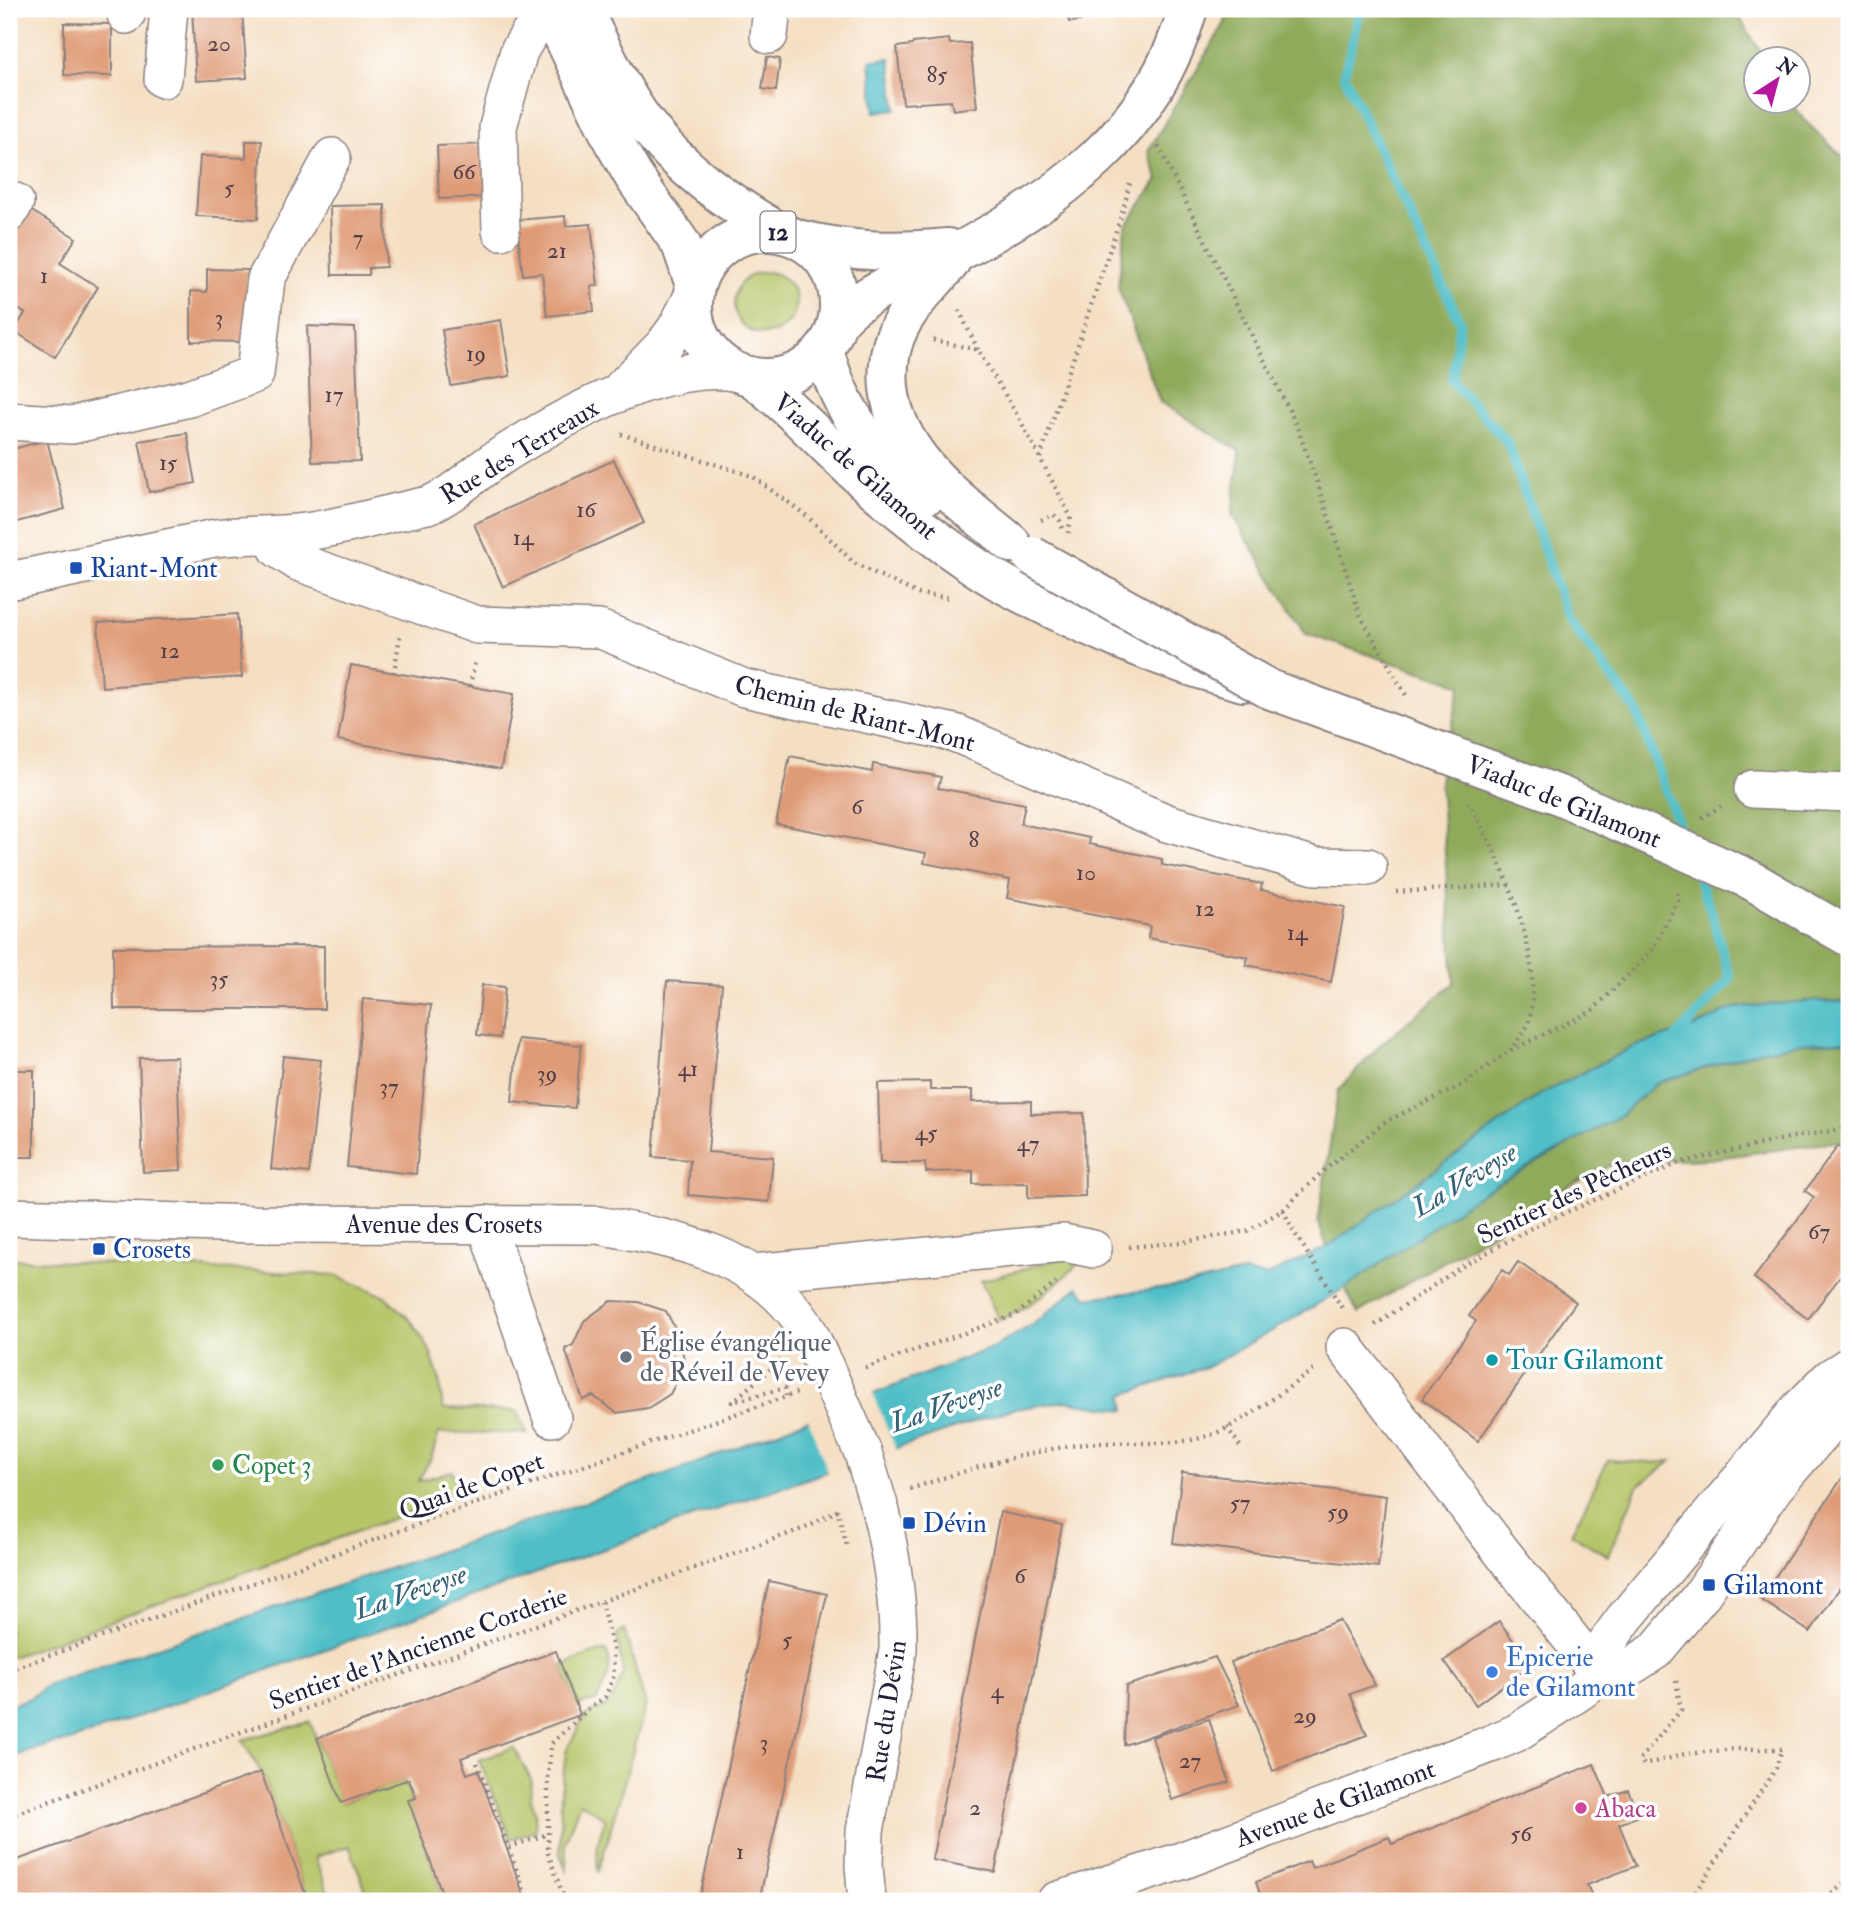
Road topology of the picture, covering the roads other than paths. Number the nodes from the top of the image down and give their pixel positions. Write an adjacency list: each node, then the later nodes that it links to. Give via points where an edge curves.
1 (169, 9): 5 (street)
2 (550, 9): 7 (street, via 519,51 498,127); 10 (main road, via 613,141 681,244)
3 (582, 9): 8 (main road, 12, via 633,105 660,141 694,175 752,217)
4 (1188, 9): 9 (main road, 12, via 1155,89 1115,141 1071,181)
5 (163, 79)
6 (332, 157): 14 (street, via 266,279 255,374 189,398 72,425)
7 (501, 231)
8 (790, 236): 9 (main road, 12, via 876,252); 10 (main road, 12, via 768,231 725,243 709,258); 11 (main road, 12, via 822,257 833,275 839,293)
9 (969, 245): 11 (main road, 12, via 855,304); 16 (main road, via 898,328 890,352 890,394 902,433 916,456 952,494)
10 (694, 292): 12 (main road, via 694,318 702,342 716,358); 13 (street, Rue des Terreaux, via 660,350)
11 (831, 336): 12 (main road, 12, via 798,371 777,377); 16 (main road, Viaduc de Gilamont, via 840,397 873,446 951,513)
12 (745, 375): 13 (street, Rue des Terreaux, via 711,370 685,373); 18 (main road, Viaduc de Gilamont, bridge, via 775,394 867,483 914,521 1012,589 1192,668)
13 (617, 394): 15 (street, Rue des Terreaux, via 509,451 435,502 316,530)
14 (9, 421)
15 (271, 535): 17 (street, Rue des Terreaux, via 215,538); 21 (street, Chemin de Riant-Mont, via 278,549 298,562 477,625 599,629 744,688 955,733 1167,823 1315,866)
16 (1021, 550): 18 (main road, Viaduc de Gilamont, bridge)
17 (9, 581)
18 (1269, 689): 22 (main road, Viaduc de Gilamont, bridge, via 1559,795 1749,879)
19 (1753, 789): 20 (street)
20 (1849, 793)
21 (1368, 867)
22 (1849, 937)
23 (9, 1217): 24 (street, Avenue des Crosets)
24 (486, 1224): 26 (street, Avenue des Crosets, via 597,1225 649,1234 722,1256); 31 (street)
25 (1093, 1249): 26 (street, via 1064,1243)
26 (752, 1273): 28 (street, Avenue des Crosets, via 805,1326)
27 (1353, 1330): 34 (street, via 1517,1572)
28 (824, 1366): 35 (street, Rue du Dévin, bridge, via 863,1452 896,1584 899,1640 865,1830)
29 (1849, 1366): 34 (street, via 1798,1410 1624,1619 1608,1641)
30 (1849, 1407): 33 (street, Avenue de Gilamont)
31 (552, 1418)
32 (1849, 1432): 33 (street, via 1807,1472)
33 (1774, 1488): 34 (street, Avenue de Gilamont, via 1709,1585 1655,1651 1627,1669)
34 (1600, 1675): 36 (street, Avenue de Gilamont, via 1541,1717 1493,1743 1181,1861)
35 (867, 1901)
36 (1056, 1901)

